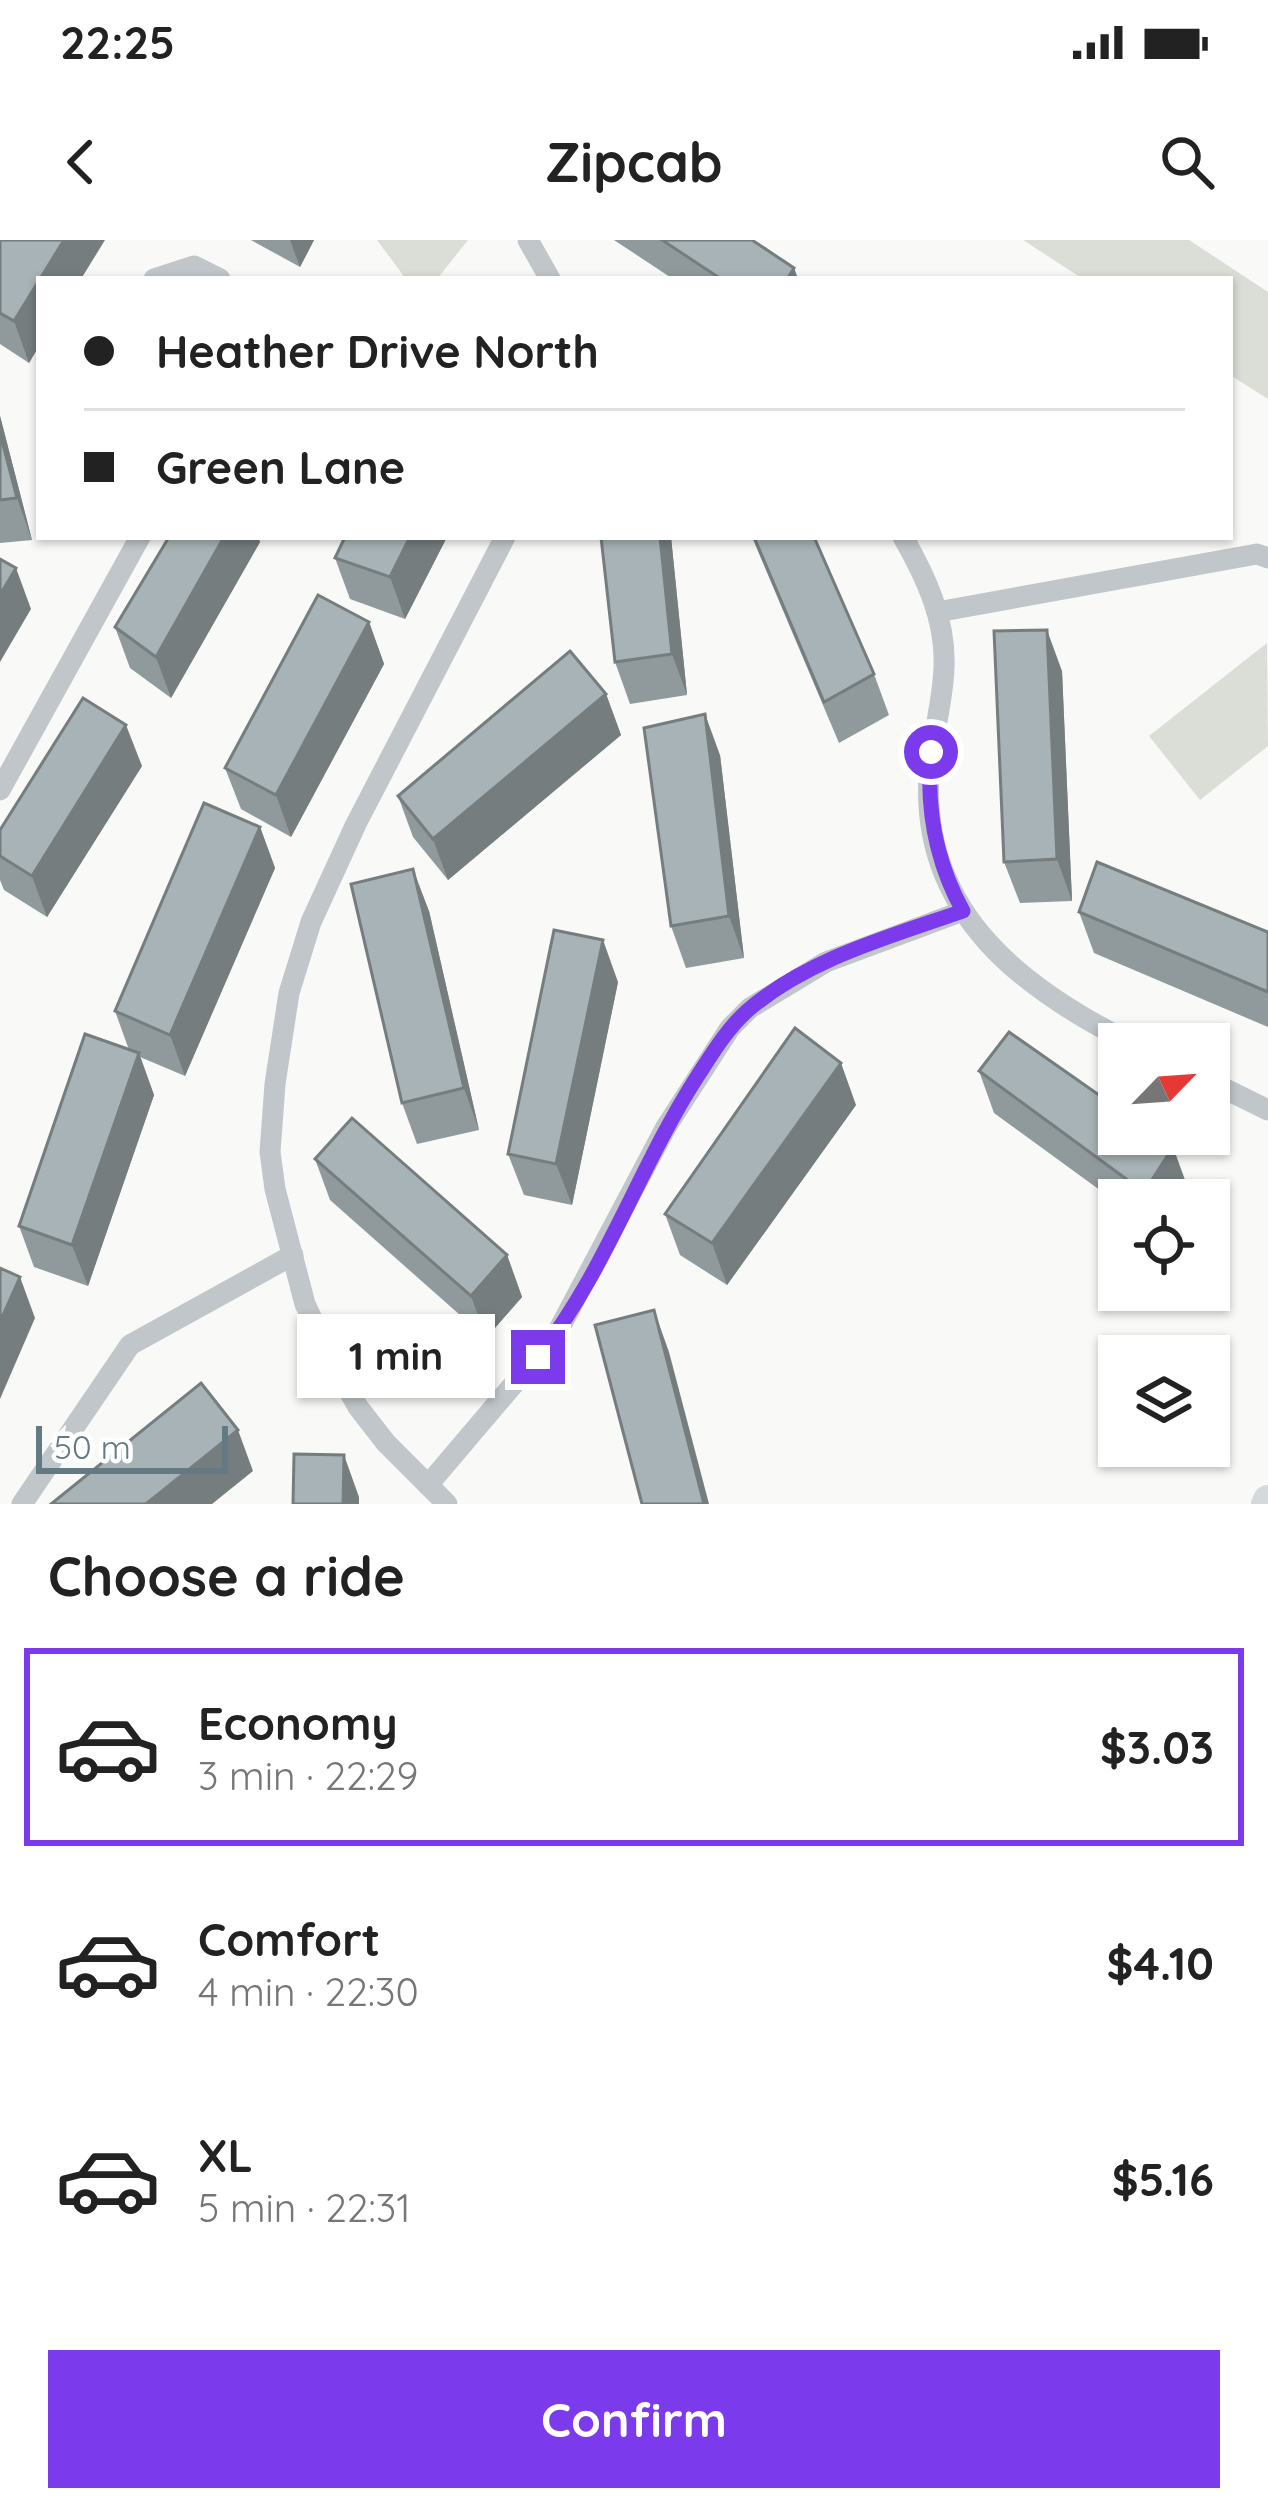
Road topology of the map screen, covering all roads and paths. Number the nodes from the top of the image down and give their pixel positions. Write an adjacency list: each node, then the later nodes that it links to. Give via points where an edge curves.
1 (528, 240): 4 (street)
2 (163, 276): 3 (street, via 194,266)
3 (214, 276)
4 (548, 276)
5 (138, 540): 10 (street)
6 (503, 540): 15 (street, via 356,824 289,993 270,1152)
7 (905, 540): 9 (street)
8 (1263, 556): 9 (street)
9 (937, 612): 11 (street, via 944,668 928,782 939,856)
10 (0, 790)
11 (963, 911): 12 (street, via 1000,957); 16 (street, via 826,962 730,1028 666,1127 557,1334)
12 (1098, 1027)
13 (1230, 1091): 14 (street)
14 (1268, 1110)
15 (293, 1255): 16 (street, via 305,1304 358,1407); 17 (street, via 130,1345)
16 (428, 1485): 18 (street)
17 (22, 1504)
18 (447, 1504)

